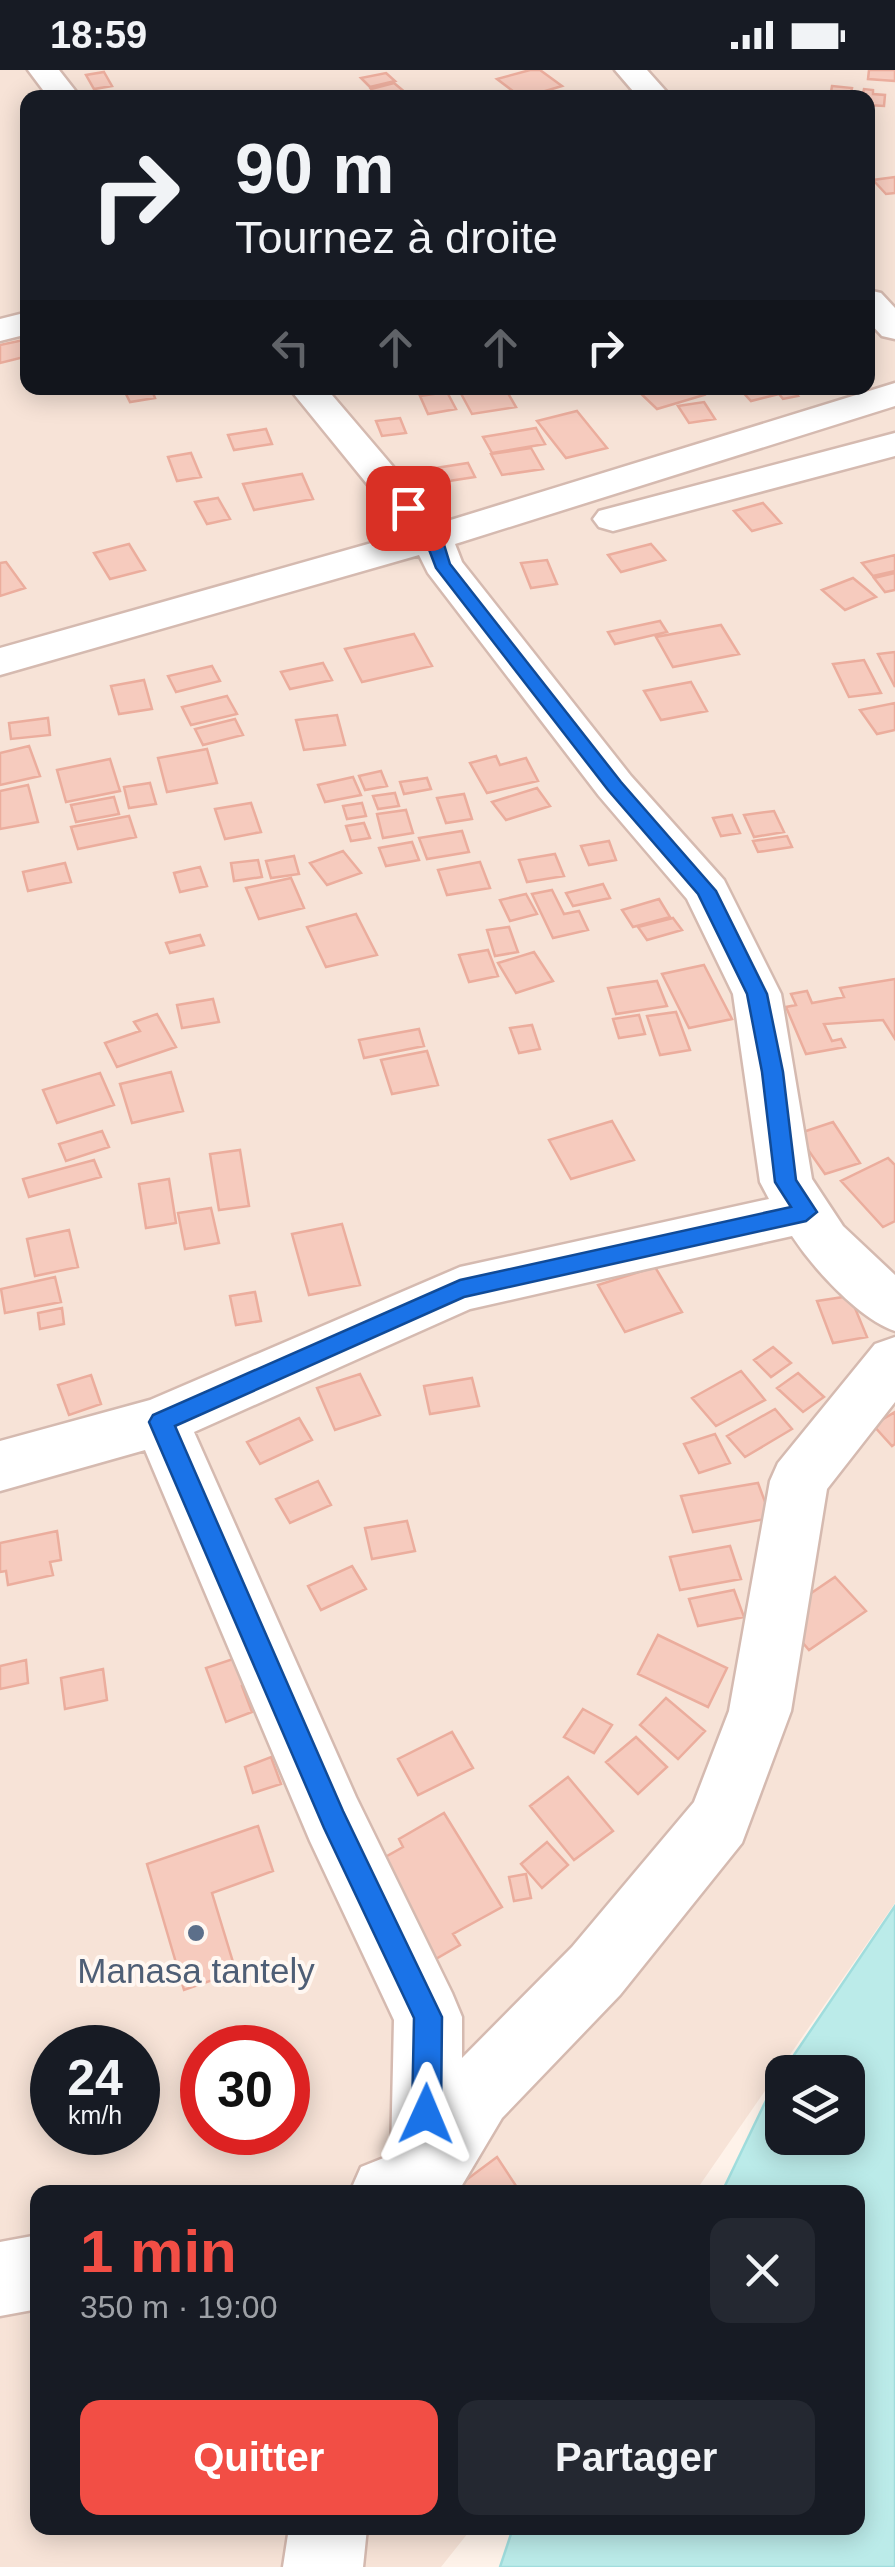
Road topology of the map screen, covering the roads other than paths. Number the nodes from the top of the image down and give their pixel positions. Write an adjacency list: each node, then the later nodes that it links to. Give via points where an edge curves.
1 (44, 70): 3 (street)
2 (630, 70): 4 (street)
3 (60, 90)
4 (649, 90)
5 (875, 309): 6 (street)
6 (895, 328)
7 (895, 394): 10 (street)
8 (313, 395): 10 (street)
9 (895, 444): 10 (street)
10 (438, 551): 11 (street); 12 (street); 13 (street, via 615,786 706,891 757,994 786,1182)
11 (0, 662)
12 (0, 695)
13 (806, 1212): 14 (street, via 824,1240); 16 (street, via 460,1289)
14 (895, 1309)
15 (895, 1360): 19 (street, via 799,1481 760,1712 720,1821 596,1971 477,2093)
16 (161, 1422): 17 (street); 18 (street, via 326,1802 428,2017)
17 (0, 1466)
18 (410, 2185)
19 (412, 2185)
20 (30, 2274): 21 (street)
21 (0, 2280)
22 (327, 2535): 23 (street)
23 (323, 2567)

